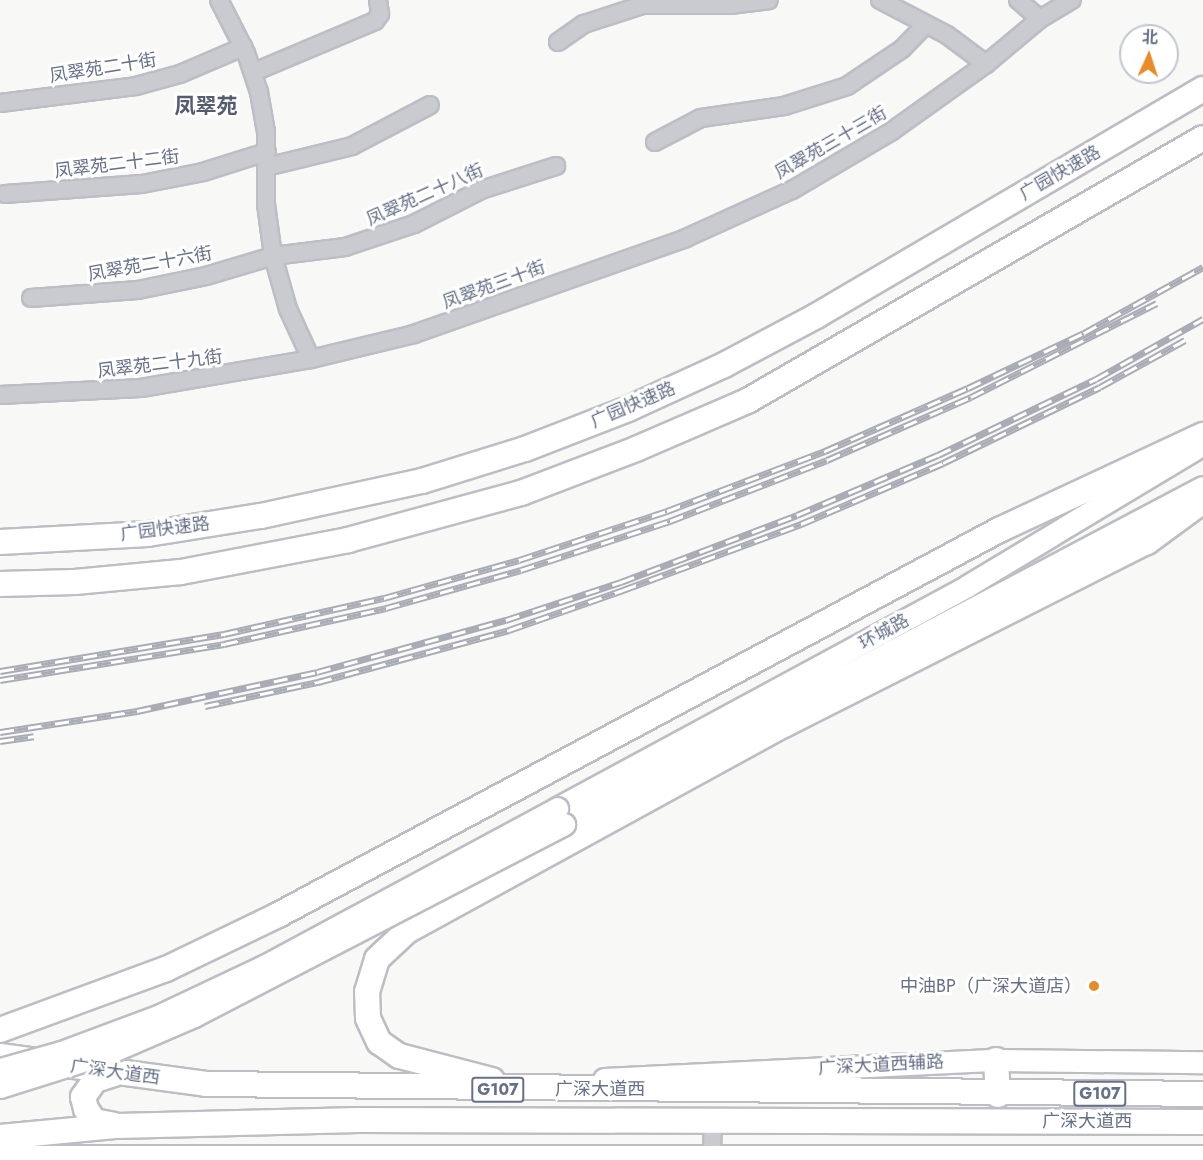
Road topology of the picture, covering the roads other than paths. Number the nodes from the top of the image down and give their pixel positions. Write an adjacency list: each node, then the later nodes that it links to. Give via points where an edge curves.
1 (219, 0): 10 (street)
2 (378, 0): 12 (street, via 380,14 375,21)
3 (769, 0): 9 (street, via 730,5 644,4 594,20)
4 (880, 0): 8 (street)
5 (1018, 0): 7 (street)
6 (1072, 0): 7 (street, 凤翠苑三十三街)
7 (1040, 19): 11 (street, 凤翠苑三十三街)
8 (925, 25): 11 (street, via 954,39); 17 (street, via 902,50 847,86 784,106 700,118)
9 (558, 42)
10 (243, 47): 12 (street); 14 (street, 凤翠苑二十街, via 191,70 136,86)
11 (986, 64): 21 (street, 凤翠苑三十三街, via 892,131 792,190)
12 (254, 72): 18 (street, via 264,112)
13 (1203, 89): 30 (highway, 广园快速路, via 816,316 639,404 535,445 422,481 261,516 148,534)
14 (0, 103)
15 (430, 105): 18 (street, 凤翠苑二十二街, via 352,146)
16 (1203, 138): 31 (highway, via 748,400 521,493 348,540 181,572)
17 (655, 142)
18 (266, 159): 20 (street, 凤翠苑二十二街, via 152,182); 22 (street)
19 (556, 166): 22 (street, 凤翠苑二十八街, via 481,190 414,224 369,241 321,252)
20 (5, 194)
21 (686, 238): 24 (street, 凤翠苑三十街, via 414,334)
22 (273, 256): 23 (street, 凤翠苑二十六街, via 149,288); 24 (street, via 288,309)
23 (31, 298)
24 (311, 359): 25 (street, 凤翠苑二十九街, via 152,387)
25 (6, 395)
26 (1203, 435): 33 (highway, via 999,530 279,915 166,969)
27 (1203, 444): 32 (main road, 环城路, via 967,586)
28 (1203, 487): 32 (main road, 环城路)
29 (1203, 501): 41 (highway, via 1147,542 784,725 407,931 376,959 367,992 368,1018 379,1042 399,1056)
30 (0, 542)
31 (0, 584)
32 (560, 816): 37 (main road, bridge, via 158,1016 61,1052); 39 (main road, bridge, via 194,1016 108,1053)
33 (0, 1030)
34 (0, 1056): 38 (highway, 广深大道西 / G107)
35 (996, 1060): 36 (main road, 广深大道西辅路); 40 (main road, 广深大道西辅路, via 620,1077); 43 (highway)
36 (1203, 1062)
37 (0, 1069)
38 (114, 1074): 41 (highway, 广深大道西 / G107, via 206,1084); 46 (highway, via 95,1080 83,1097 94,1121)
39 (0, 1087)
40 (560, 1088): 41 (highway, 广深大道西 / G107); 43 (highway, 广深大道西 / G107)
41 (529, 1090)
42 (1203, 1094): 43 (highway, 广深大道西 / G107)
43 (998, 1095)
44 (713, 1121): 45 (highway, 广深大道西 / G107); 46 (highway, 广深大道西 / G107, via 359,1120); 50 (street)
45 (1203, 1122)
46 (117, 1126): 47 (highway, 广深大道西 / G107)
47 (0, 1137)
48 (0, 1156): 50 (main road)
49 (1203, 1156): 50 (main road)
50 (712, 1157)

